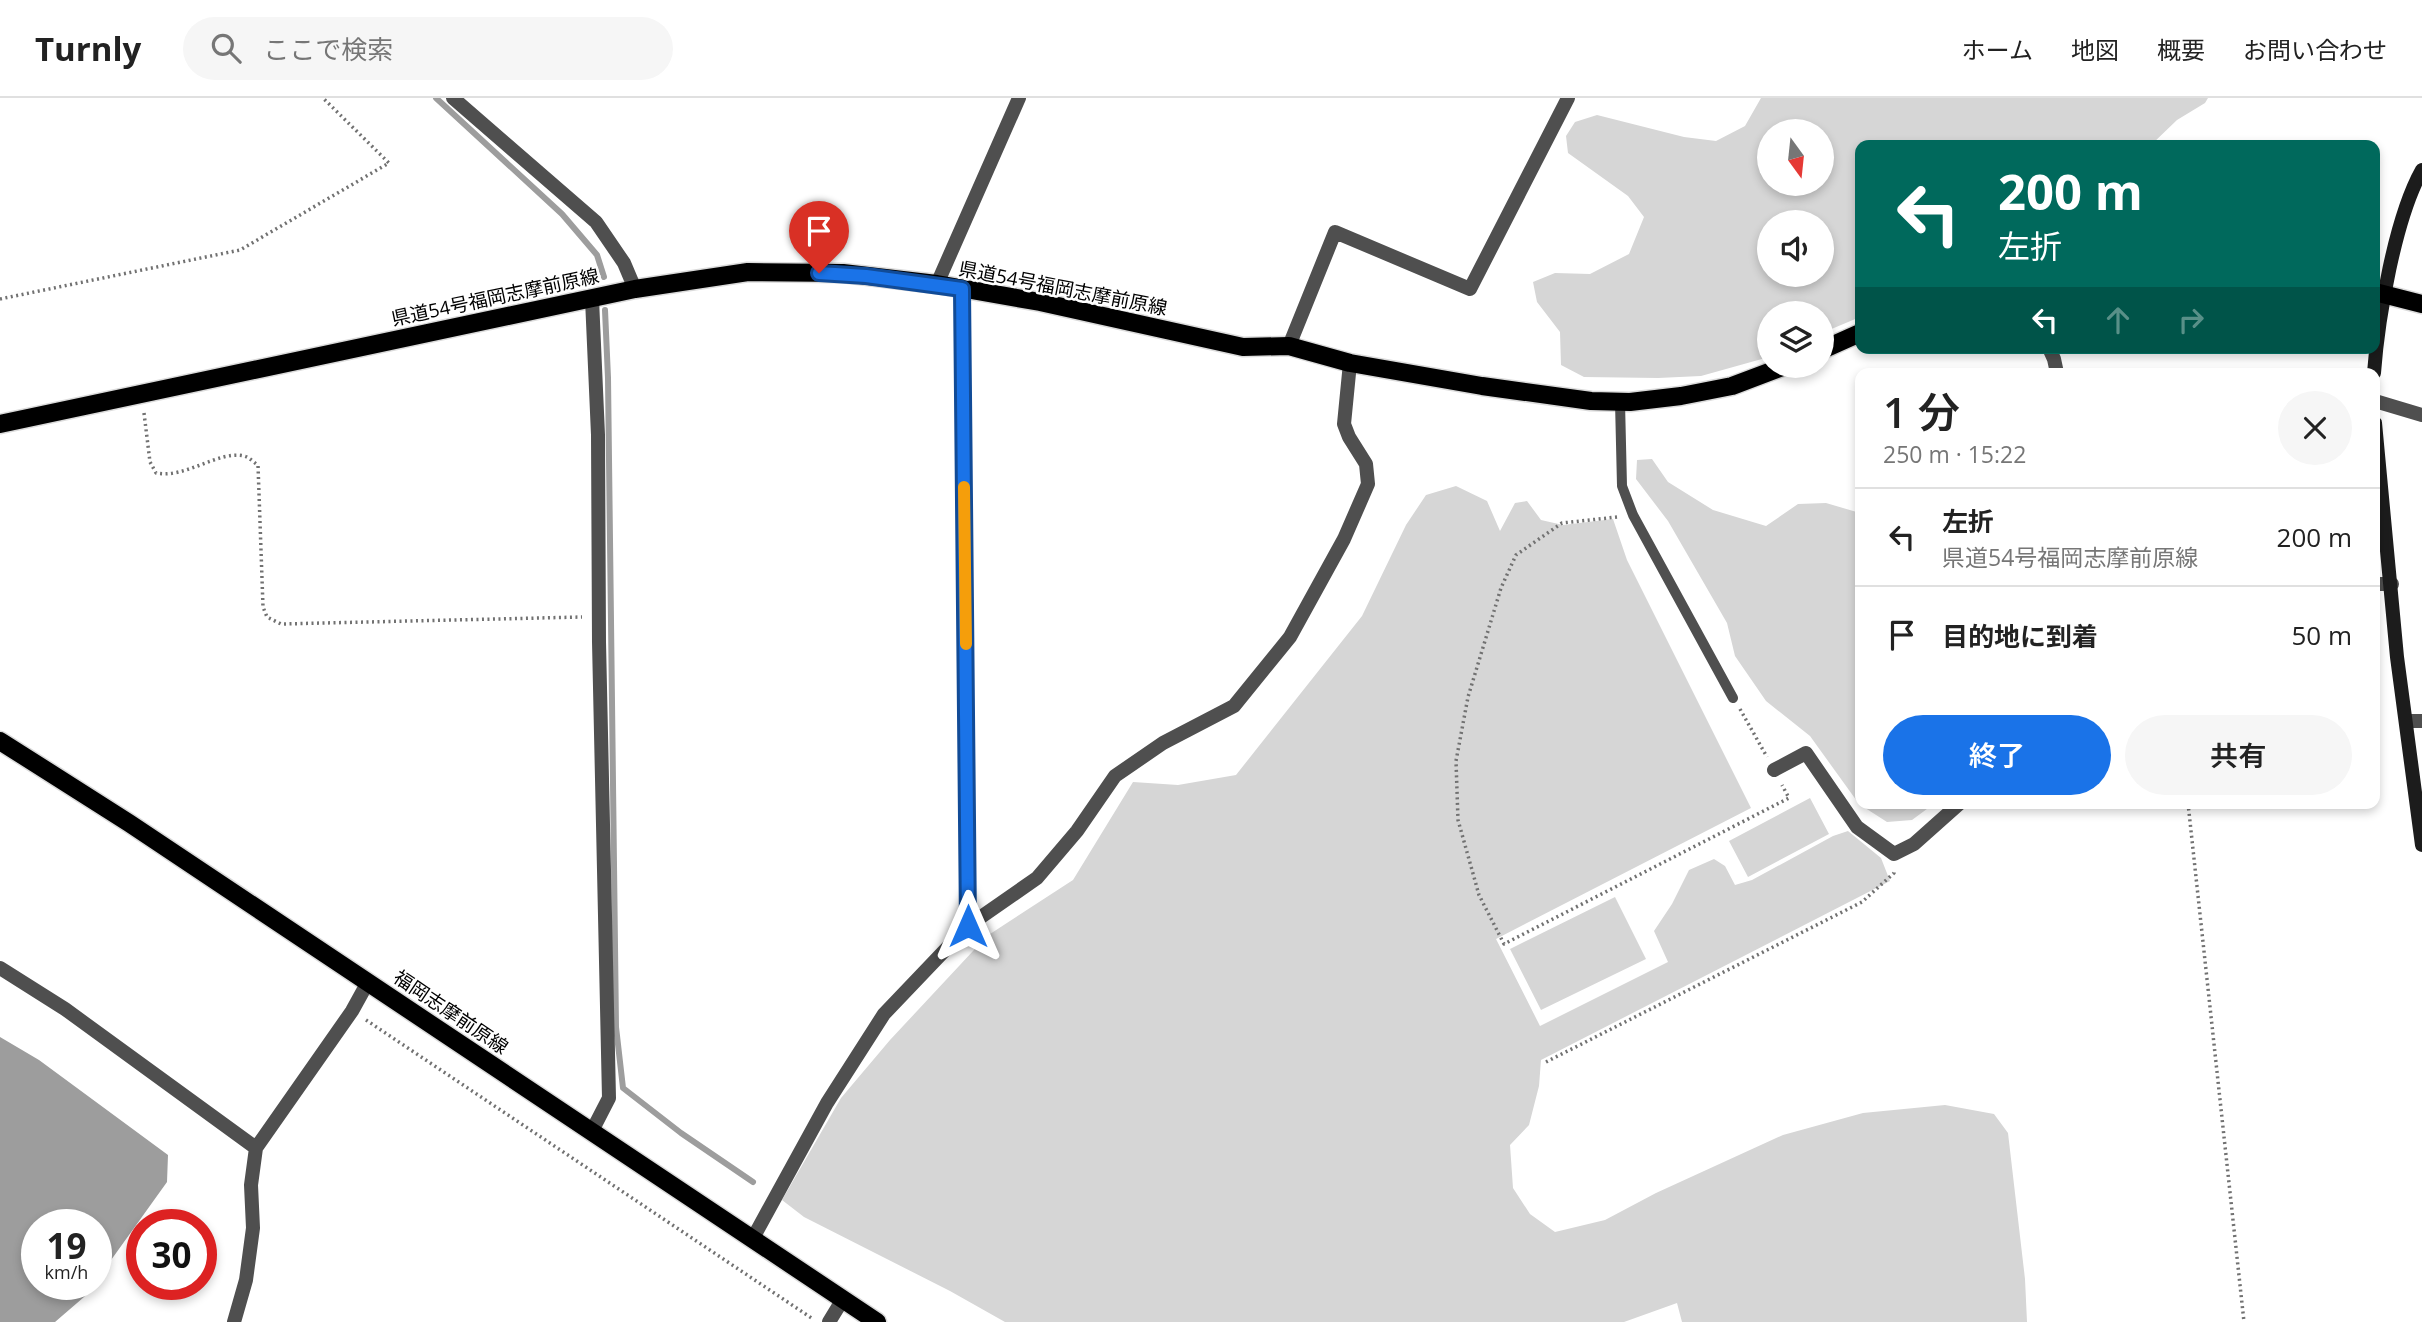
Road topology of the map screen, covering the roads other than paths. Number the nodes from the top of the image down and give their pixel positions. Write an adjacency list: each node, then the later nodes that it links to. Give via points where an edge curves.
1 (453, 98): 6 (street, via 596,222 625,263)
2 (1019, 98): 5 (street)
3 (1568, 98): 13 (street, via 1470,289 1335,232)
4 (2422, 170): 8 (main road)
5 (937, 284): 6 (main road, 県道54号福岡志摩前原線, via 843,273 748,272); 7 (main road, 県道54号福岡志摩前原線)
6 (635, 289): 9 (main road, 県道54号福岡志摩前原線)
7 (962, 289): 13 (main road, 県道54号福岡志摩前原線, via 1243,347); 31 (street)
8 (2380, 294): 10 (main road)
9 (592, 299): 19 (main road, 県道54号福岡志摩前原線); 34 (street, via 609,1097)
10 (2422, 304)
11 (1855, 335): 12 (main road)
12 (1834, 345)
13 (1289, 346): 14 (main road, 県道54号福岡志摩前原線)
14 (1350, 362): 16 (main road, 県道54号福岡志摩前原線, via 1541,395); 31 (street, via 1345,424 1366,464 1368,484 1344,539 1290,637 1234,706 1163,743 1115,776 1037,878)
15 (1757, 377): 16 (main road, 県道54号福岡志摩前原線, via 1681,396)
16 (1620, 402): 23 (lane, via 1622,486 1633,515)
17 (2380, 402): 18 (street)
18 (2422, 415)
19 (0, 424)
20 (2380, 470): 22 (main road)
21 (2380, 584): 22 (street)
22 (2392, 584): 24 (main road)
23 (1734, 698)
24 (2406, 721): 25 (street); 29 (main road)
25 (2422, 721)
26 (0, 741): 33 (main road, 福岡志摩前原線)
27 (1774, 770): 28 (street, via 1806,753 1857,827 1894,854 1914,844)
28 (1953, 809)
29 (2421, 817): 30 (main road)
30 (2422, 845)
31 (968, 926): 36 (street, via 884,1014 827,1103)
32 (0, 968): 35 (street, via 65,1009)
33 (368, 982): 34 (main road, 福岡志摩前原線); 35 (street)
34 (592, 1131): 36 (main road, 福岡志摩前原線)
35 (256, 1148): 38 (street, via 251,1185 253,1228)
36 (753, 1238): 37 (main road, 福岡志摩前原線)
37 (843, 1299): 39 (street); 40 (main road, 福岡志摩前原線)
38 (234, 1322)
39 (829, 1322)
40 (877, 1322)

